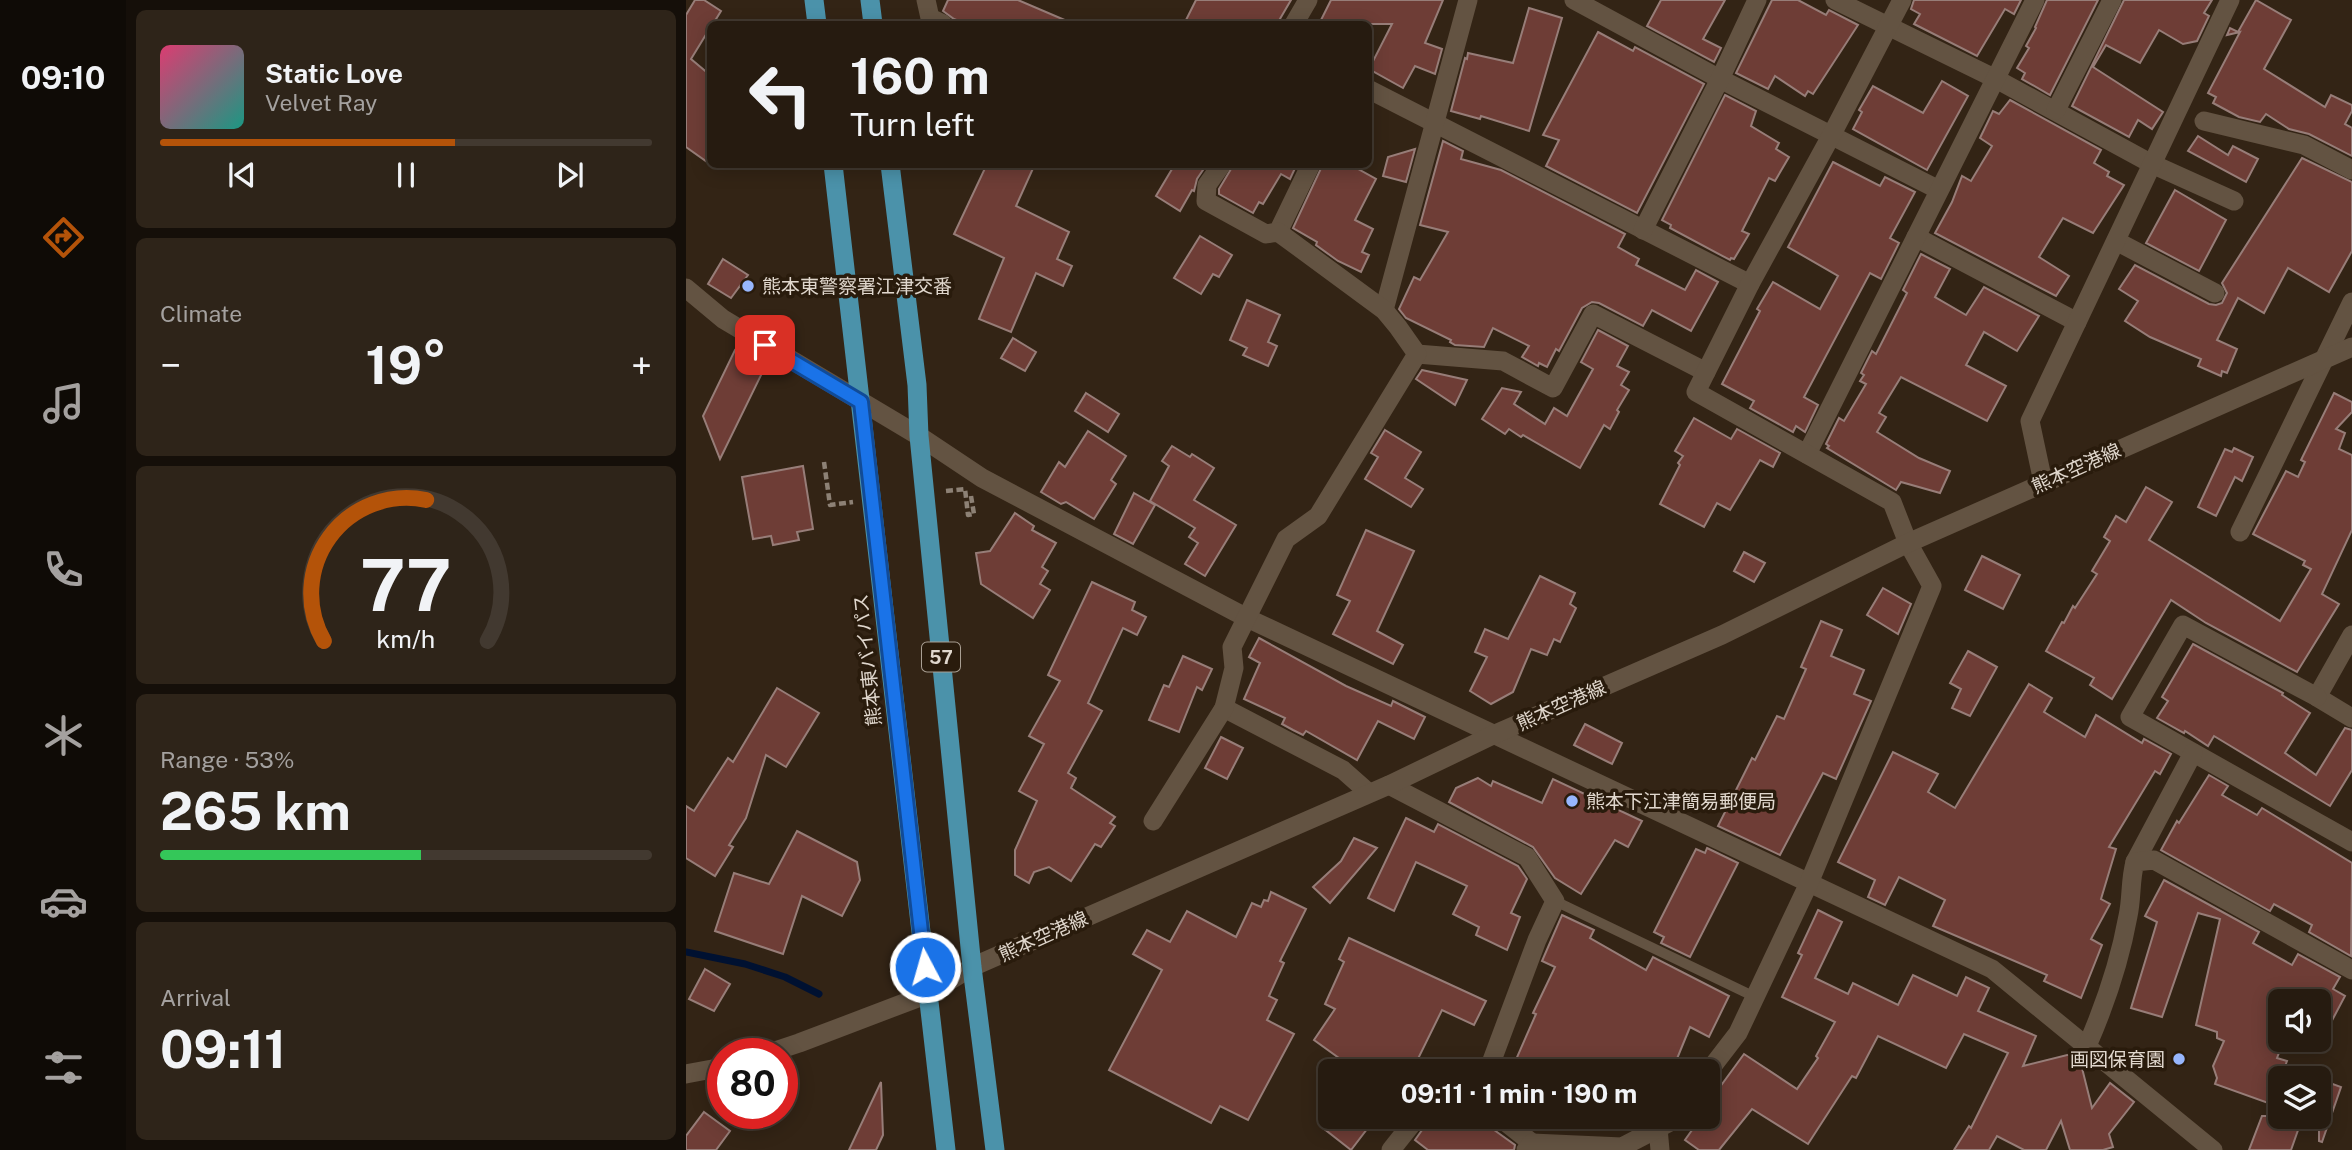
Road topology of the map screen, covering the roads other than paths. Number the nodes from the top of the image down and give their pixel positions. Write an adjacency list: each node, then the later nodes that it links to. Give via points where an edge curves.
1 (814, 0): 13 (highway)
2 (870, 0): 14 (highway)
3 (926, 0): 15 (street, via 930,18)
4 (1308, 0): 16 (street)
5 (1468, 0): 23 (street)
6 (1574, 0): 18 (street)
7 (1757, 0): 18 (street)
8 (1835, 0): 17 (street)
9 (1902, 0): 17 (street)
10 (2035, 0): 19 (street)
11 (2112, 0): 21 (street)
12 (2231, 0): 25 (street)
13 (817, 21)
14 (873, 21)
15 (936, 21)
16 (1296, 21)
17 (1888, 27): 19 (street); 24 (street)
18 (1720, 79): 24 (street); 33 (street)
19 (1996, 79): 21 (street); 31 (street)
20 (1372, 91): 23 (street)
21 (2056, 110): 25 (street)
22 (2204, 121): 30 (street, via 2304,145)
23 (1433, 123): 33 (street); 41 (street)
24 (1831, 136): 31 (street); 37 (street)
25 (2152, 164): 32 (street); 36 (street)
26 (833, 168): 47 (highway, 熊本東バイパス)
27 (890, 168): 48 (highway, 57)
28 (1219, 168): 34 (street, via 1208,185 1206,201 1266,234)
29 (1309, 168): 34 (street)
30 (2352, 170)
31 (1939, 190): 35 (street)
32 (2234, 201)
33 (1643, 230): 37 (street)
34 (1278, 232): 41 (street)
35 (1916, 237): 42 (street); 49 (street)
36 (2116, 241): 39 (street); 42 (street)
37 (1750, 284): 46 (street)
38 (686, 289): 47 (street, via 723,319)
39 (2215, 293)
40 (2352, 302): 45 (street)
41 (1384, 310): 44 (street)
42 (2077, 322): 50 (street, via 2029,421)
43 (2352, 347): 45 (street, 熊本空港線)
44 (1417, 354): 46 (street, via 1503,361 1553,387 1592,314); 53 (street, via 1318,516 1286,540)
45 (2324, 359): 50 (street, 熊本空港線); 51 (street)
46 (1706, 372): 49 (street, via 1696,392)
47 (861, 402): 48 (street); 69 (highway, 熊本東バイパス)
48 (919, 436): 53 (street, via 982,478); 67 (highway, 57)
49 (1807, 454): 52 (street, via 1892,502)
50 (2043, 482): 52 (street, 熊本空港線)
51 (2240, 532)
52 (1909, 543): 58 (street, 熊本空港線, via 1722,635); 65 (street, via 1932,586)
53 (1247, 618): 56 (street, via 1232,647 1234,668); 58 (street)
54 (2352, 635): 55 (street)
55 (2317, 697): 57 (street); 59 (street, via 2183,625 2130,717)
56 (1224, 708): 61 (street, via 1343,770); 62 (street)
57 (2352, 718)
58 (1493, 735): 60 (street, 熊本空港線); 65 (street)
59 (2193, 753): 63 (street); 64 (street)
60 (1389, 785): 61 (street, 熊本空港線); 66 (street, via 1527,857)
61 (1370, 793): 67 (street, 熊本空港線)
62 (1153, 821)
63 (2352, 842)
64 (2135, 862): 68 (street, via 2154,860); 72 (street, via 2121,946)
65 (1809, 883): 70 (street); 72 (street, via 1992,969)
66 (1555, 901): 70 (lane); 73 (street)
67 (972, 967): 69 (street, 熊本空港線); 83 (highway, 57)
68 (2352, 970)
69 (928, 994): 71 (street, 熊本空港線); 82 (highway, 熊本東バイパス)
70 (1755, 997): 74 (street, via 1738,1034)
71 (798, 1043)
72 (2087, 1046): 86 (street)
73 (1492, 1059)
74 (1718, 1059)
75 (707, 1070): 76 (street)
76 (686, 1074)
77 (1408, 1129): 84 (street)
78 (1511, 1129): 81 (street)
79 (1653, 1129): 81 (street, via 1622,1147)
80 (1664, 1129): 85 (street)
81 (1529, 1146)
82 (946, 1150)
83 (995, 1150)
84 (1391, 1150)
85 (1660, 1150)
86 (2213, 1150)

